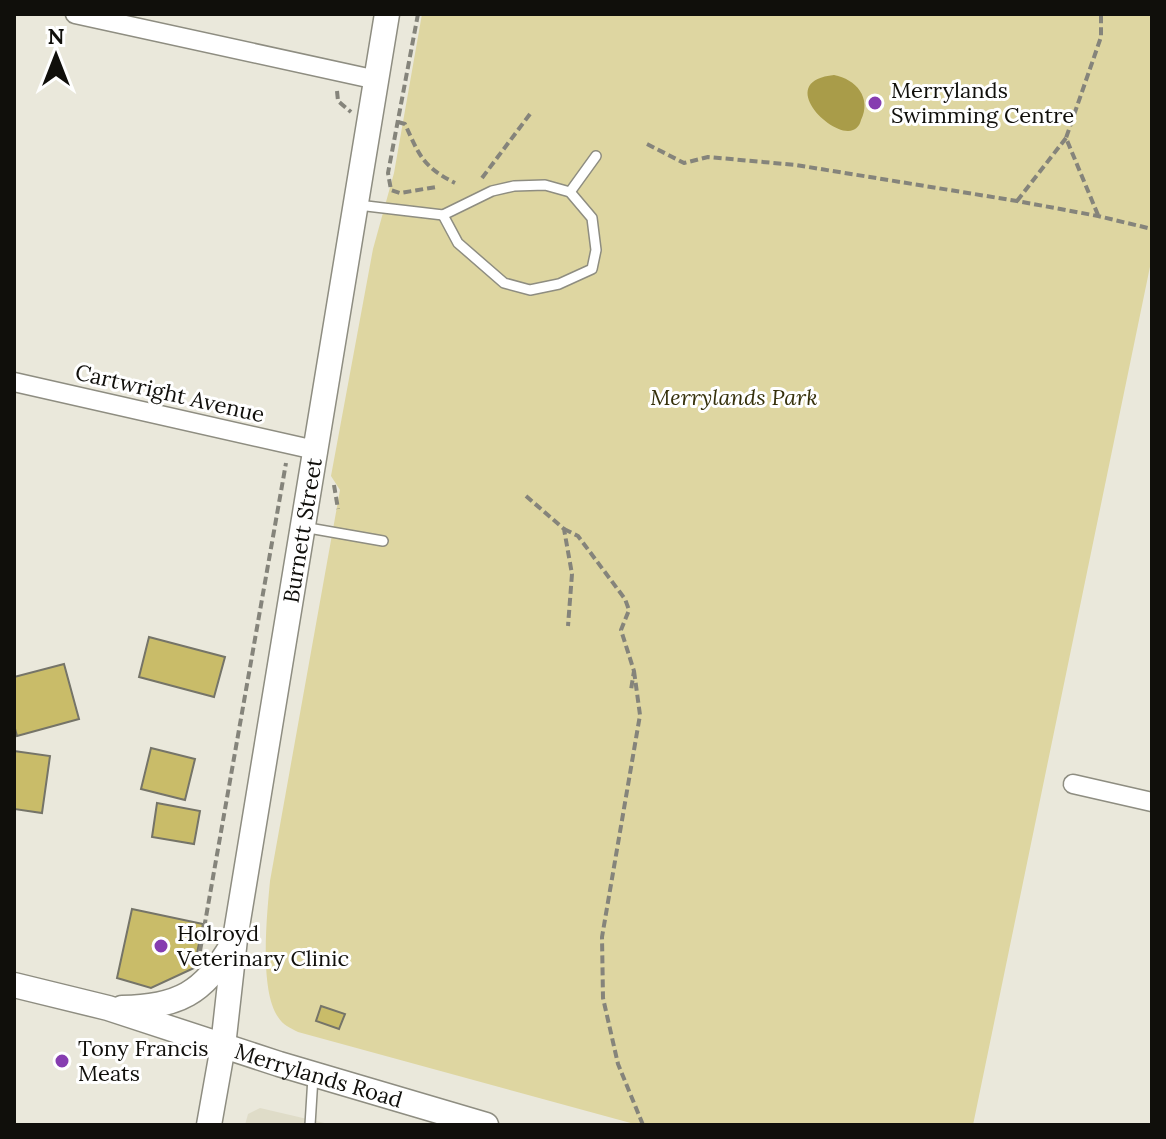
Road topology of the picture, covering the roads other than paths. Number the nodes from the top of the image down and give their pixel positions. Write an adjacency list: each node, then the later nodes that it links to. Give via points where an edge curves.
1 (75, 14): 3 (street)
2 (387, 14): 3 (main road, Burnett Street)
3 (377, 80): 6 (main road, Burnett Street)
4 (596, 156): 5 (lane)
5 (570, 192): 7 (lane, via 545,185 514,186); 7 (lane, via 592,218 592,269 543,288 504,283 458,243)
6 (358, 205): 7 (lane); 9 (main road, Burnett Street)
7 (443, 215)
8 (14, 382): 9 (street, Cartwright Avenue)
9 (315, 450): 10 (main road, Burnett Street)
10 (302, 527): 11 (lane); 14 (main road, Burnett Street)
11 (383, 541)
12 (1073, 784): 13 (street)
13 (1152, 802)
14 (235, 939): 16 (main road, via 217,971 186,995 139,1008); 17 (main road, Burnett Street)
15 (14, 985): 16 (main road, Merrylands Road)
16 (108, 1008): 17 (main road, Merrylands Road)
17 (223, 1046): 18 (main road, Merrylands Road); 19 (main road, Burnett Street)
18 (314, 1074): 20 (lane); 21 (main road, Merrylands Road)
19 (209, 1125)
20 (310, 1125)
21 (486, 1125)

